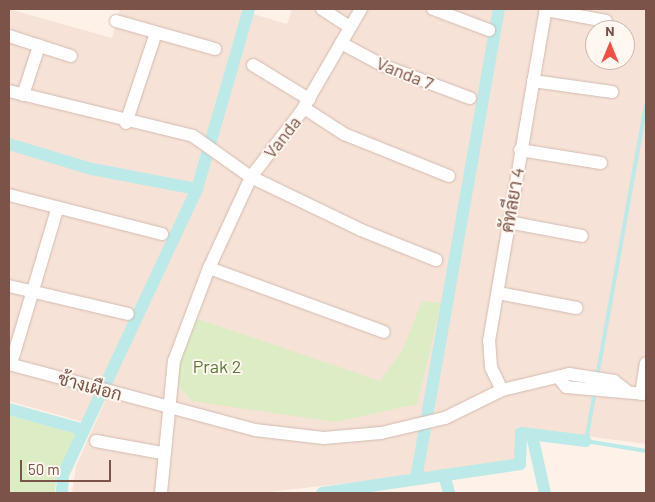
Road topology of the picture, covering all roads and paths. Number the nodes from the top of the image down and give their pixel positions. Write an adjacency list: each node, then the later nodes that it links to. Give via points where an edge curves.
1 (322, 9): 8 (street)
2 (361, 9): 8 (street, Vanda)
3 (433, 9): 5 (street)
4 (546, 10): 6 (street); 17 (street, คัทลียา 4)
5 (454, 12): 9 (street)
6 (601, 20)
7 (116, 22): 10 (street)
8 (350, 27): 12 (street, Vanda)
9 (489, 30)
10 (156, 33): 14 (street); 23 (street)
11 (9, 36): 13 (street)
12 (341, 43): 21 (street, Vanda 7, via 382,65); 22 (street, Vanda)
13 (39, 46): 15 (street); 20 (street)
14 (215, 49)
15 (71, 56)
16 (253, 66): 22 (street)
17 (533, 81): 19 (street); 24 (street, คัทลียา 4)
18 (9, 91): 20 (street)
19 (612, 92)
20 (23, 94): 23 (street)
21 (470, 98)
22 (306, 103): 26 (street, via 344,134); 27 (street, Vanda)
23 (126, 123): 27 (street, via 201,140)
24 (520, 150): 25 (street); 30 (street, คัทลียา 4)
25 (600, 163)
26 (450, 176)
27 (251, 177): 33 (street, via 361,230); 34 (street, Vanda)
28 (9, 194): 29 (street)
29 (57, 210): 31 (street); 36 (street)
30 (508, 222): 32 (street); 37 (street, คัทลียา 4)
31 (162, 234)
32 (582, 236)
33 (436, 260)
34 (208, 268): 40 (street); 45 (street, Vanda, via 174,361)
35 (9, 286): 36 (street)
36 (31, 293): 39 (street); 42 (street)
37 (498, 293): 38 (street); 43 (street, คัทลียา 4, via 490,341 491,368)
38 (577, 308)
39 (128, 314)
40 (384, 332)
41 (646, 363): 44 (street)
42 (10, 364): 45 (street, ช้างเผือก)
43 (502, 390): 44 (street, ช้างเผือก, via 565,380); 45 (street, ช้างเผือก, via 444,418 381,432 324,438 255,430)
44 (644, 394)
45 (171, 410): 47 (street, Vanda)
46 (96, 441): 47 (street)
47 (162, 453): 48 (street, Vanda)
48 (161, 493)

